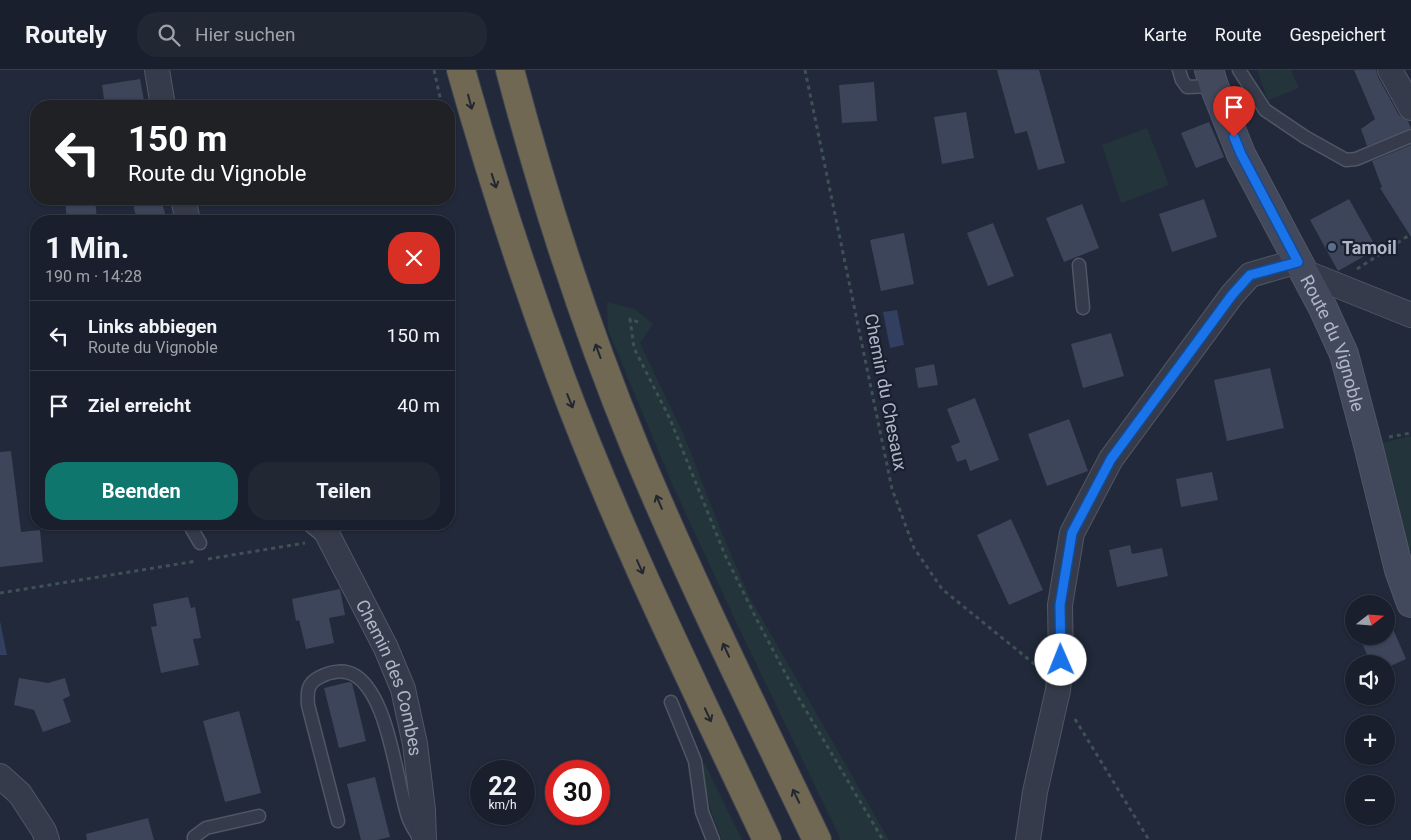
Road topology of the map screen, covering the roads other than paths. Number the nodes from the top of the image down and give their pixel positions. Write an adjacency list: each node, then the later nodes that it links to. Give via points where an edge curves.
1 (157, 70): 8 (street)
2 (461, 70): 29 (highway, one-way to 29, via 527,284 560,377 684,664)
3 (510, 70): 30 (highway, one-way to 3, via 725,649 636,450 572,279)
4 (1179, 70): 7 (lane, via 1187,87)
5 (1239, 70): 10 (lane, via 1265,110 1346,160 1356,160)
6 (1390, 70): 9 (street)
7 (1211, 78): 12 (street, Route du Vignoble, via 1241,154)
8 (162, 100)
9 (1411, 108)
10 (1411, 136)
11 (1079, 265): 13 (lane)
12 (1301, 267): 14 (street, via 1333,284); 20 (street, Route du Vignoble, via 1344,354 1399,570); 31 (street, via 1250,275 1232,295 1111,459 1072,533 1060,605 1058,690)
13 (1083, 308)
14 (1411, 316)
15 (192, 530): 18 (lane)
16 (315, 530): 19 (lane)
17 (325, 530): 19 (street, Chemin des Combes)
18 (200, 543)
19 (333, 545): 27 (street, Chemin des Combes, via 386,648 403,689 423,810)
20 (1411, 603)
21 (671, 702): 28 (lane, via 694,761 702,812)
22 (0, 776): 25 (street, via 20,794)
23 (259, 816): 26 (lane, via 206,828)
24 (338, 821): 27 (lane, via 308,705 307,689 314,679 325,674 346,672 364,683 382,716 408,819)
25 (47, 840)
26 (194, 840)
27 (423, 840)
28 (713, 840)
29 (767, 840)
30 (818, 840)
31 (1028, 840)

